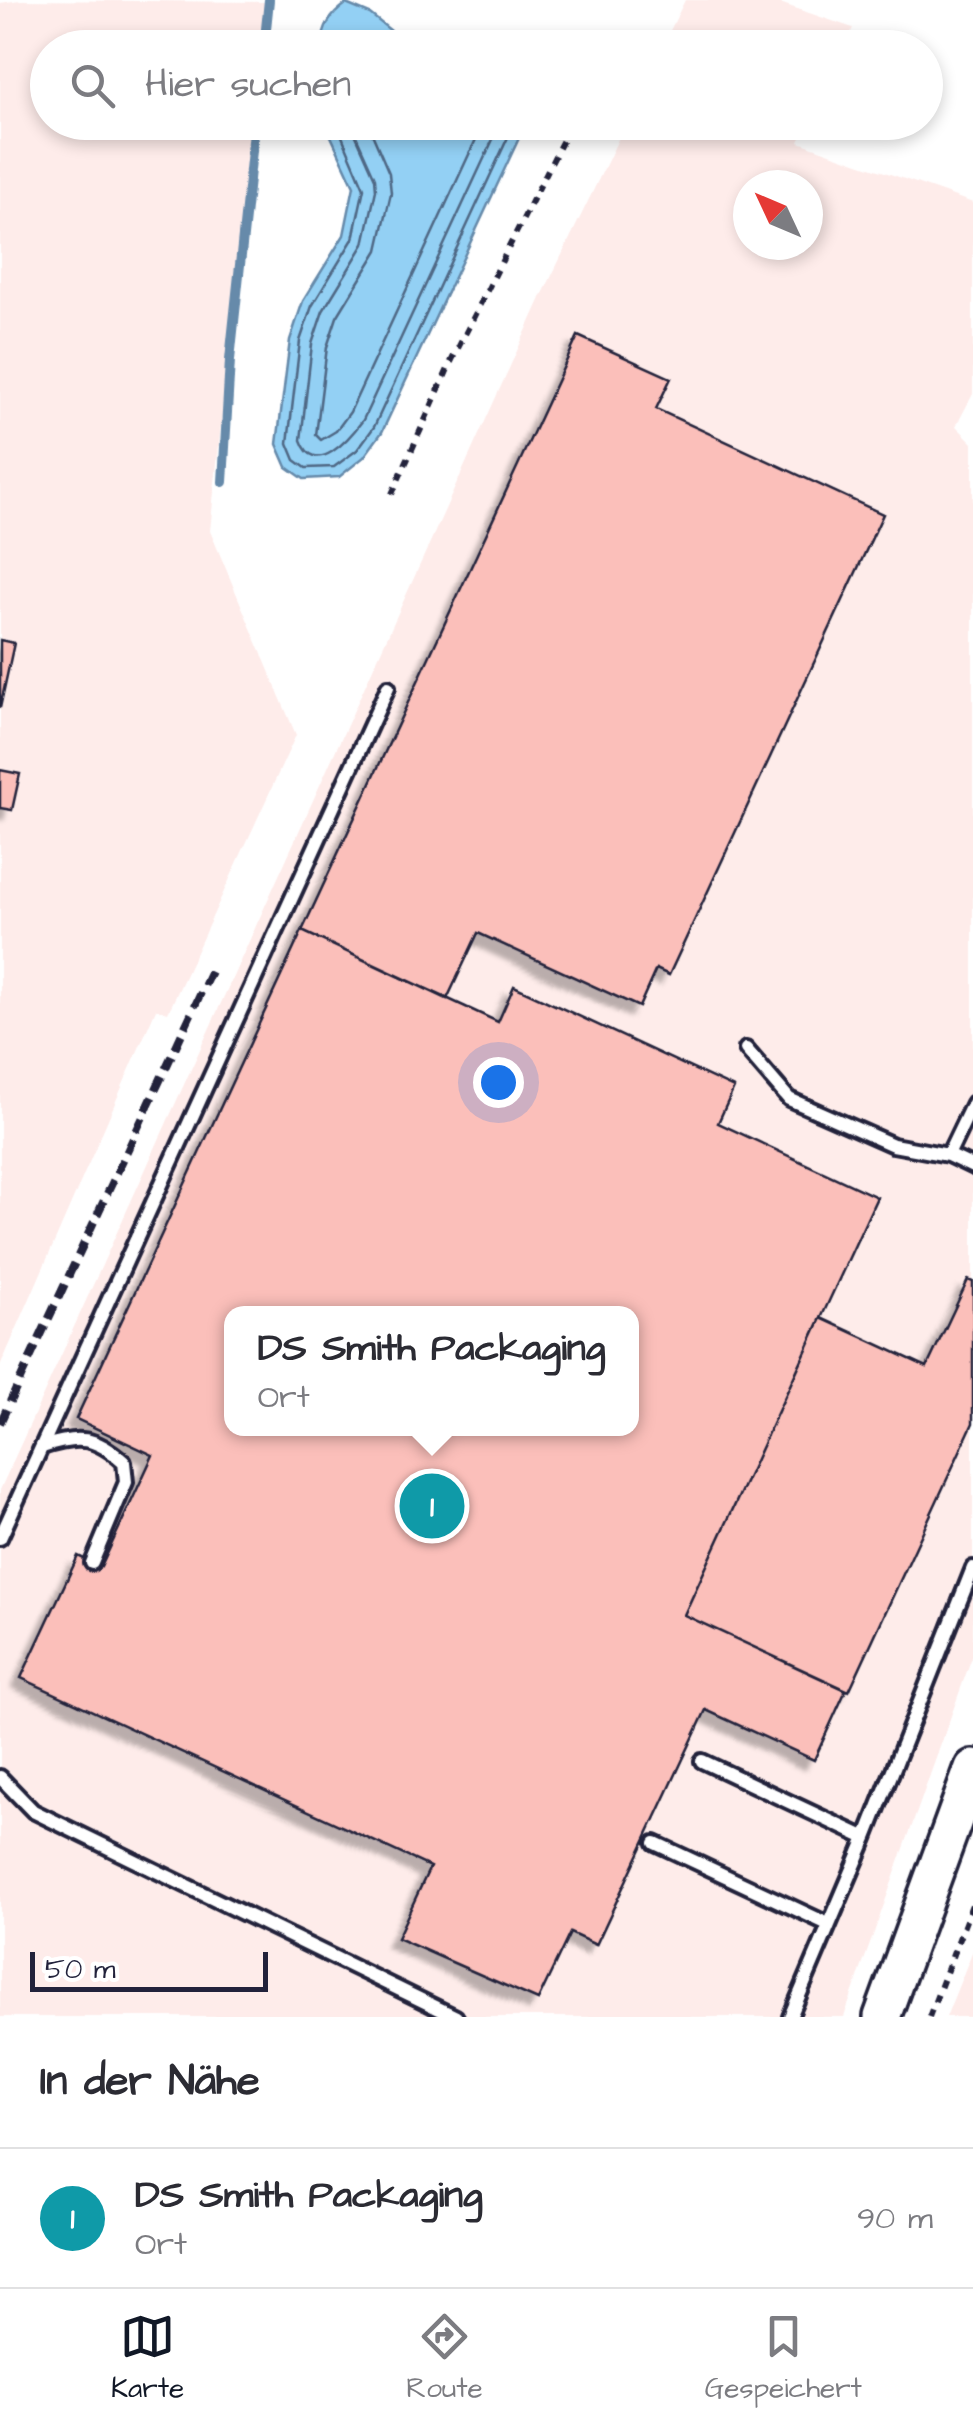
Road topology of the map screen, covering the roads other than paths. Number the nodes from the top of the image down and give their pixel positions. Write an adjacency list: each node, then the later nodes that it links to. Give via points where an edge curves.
1 (388, 687): 6 (lane)
2 (746, 1048): 4 (lane, via 790,1099 894,1145)
3 (973, 1103): 4 (lane)
4 (948, 1155): 5 (lane)
5 (973, 1167)
6 (42, 1447): 7 (lane); 8 (lane, via 70,1438 104,1444 124,1462 126,1482)
7 (0, 1538)
8 (92, 1562)
9 (973, 1568): 13 (lane)
10 (702, 1761): 13 (lane)
11 (973, 1768): 18 (main road)
12 (0, 1777): 16 (lane, via 33,1810)
13 (866, 1838): 15 (lane)
14 (655, 1843): 15 (lane)
15 (828, 1924): 17 (lane)
16 (456, 2017)
17 (790, 2017)
18 (882, 2017)

